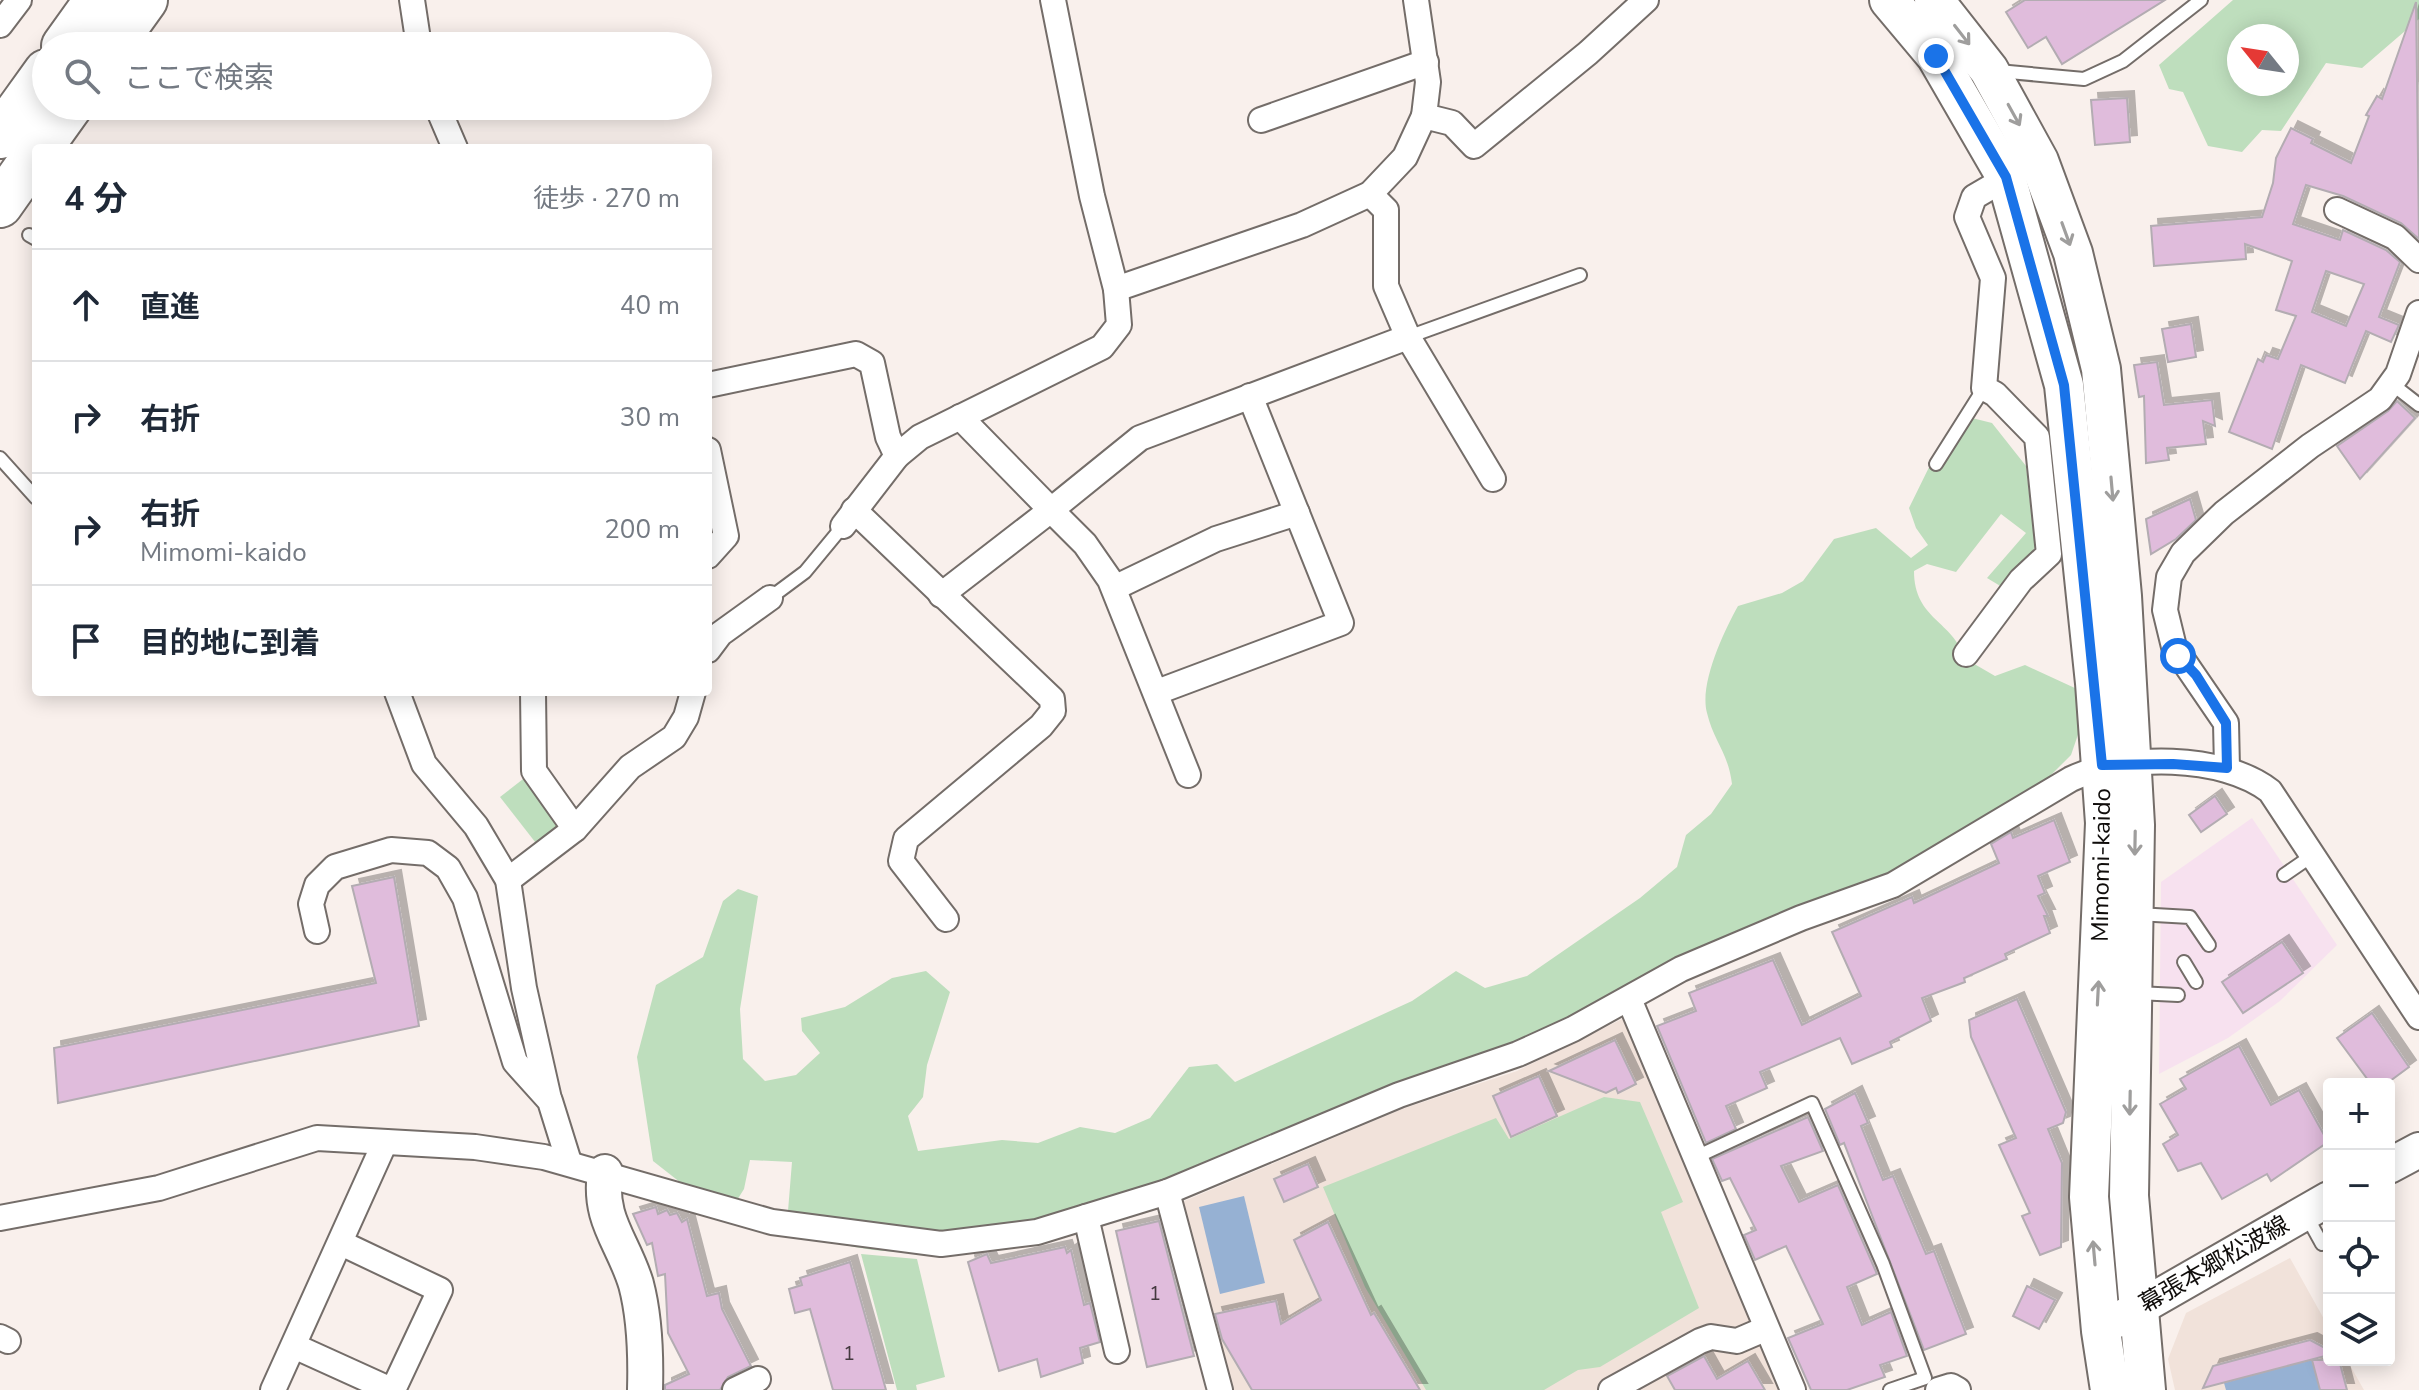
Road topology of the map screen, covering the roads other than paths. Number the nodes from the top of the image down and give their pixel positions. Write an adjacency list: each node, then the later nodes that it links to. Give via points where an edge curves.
1 (19, 0): 11 (street)
2 (97, 0): 12 (highway)
3 (145, 0): 13 (highway)
4 (412, 0): 14 (street)
5 (1053, 0): 32 (street)
6 (1416, 0): 15 (street)
7 (1646, 0): 18 (street, via 1474,146 1452,123)
8 (1889, 0): 25 (main road, Mimomi-kaido)
9 (1934, 0): 16 (main road, Mimomi-kaido, one-way to 16)
10 (2201, 0): 16 (lane, via 2123,61 2084,79)
11 (0, 25)
12 (74, 32)
13 (122, 32)
14 (417, 32)
15 (1426, 62): 18 (street); 21 (street)
16 (1989, 70): 25 (main road, Mimomi-kaido, one-way to 25)
17 (32, 91): 22 (highway)
18 (1424, 116): 27 (street, via 1405,157)
19 (60, 120): 23 (highway)
20 (443, 120): 24 (street)
21 (1261, 120)
22 (0, 136)
23 (43, 144)
24 (453, 144)
25 (2022, 169): 37 (street, via 1974,197 1967,217 1993,278); 60 (main road, Mimomi-kaido, via 2073,253 2101,369 2122,596)
26 (32, 175): 29 (highway)
27 (1370, 194): 32 (street, via 1302,225); 34 (street, via 1386,210 1386,286)
28 (2337, 210): 30 (street, via 2395,237)
29 (22, 226)
30 (2419, 260)
31 (1580, 275): 34 (lane)
32 (1116, 289): 40 (street, via 1119,325 1106,344)
33 (2419, 313): 36 (street)
34 (1408, 337): 38 (street); 45 (street)
35 (712, 384): 41 (street, via 856,354 872,363)
36 (2392, 384): 39 (lane); 61 (street, via 2380,399 2224,513 2183,553 2169,577 2165,610 2174,647 2226,723)
37 (1984, 388): 43 (lane); 55 (street, via 2037,437 2049,554 2021,580)
38 (1250, 396): 47 (street, via 1140,438); 48 (street)
39 (2419, 405)
40 (960, 417): 41 (street, via 920,437); 47 (street)
41 (897, 456): 49 (street)
42 (0, 458): 46 (lane)
43 (1936, 464)
44 (712, 469): 50 (street, via 726,536)
45 (1493, 479)
46 (32, 494)
47 (1051, 510): 51 (street, via 1085,544); 52 (street)
48 (1297, 513): 51 (street, via 1216,539); 56 (street, via 1341,623)
49 (848, 518): 52 (street); 53 (lane, via 805,572)
50 (712, 552)
51 (1114, 588): 56 (street)
52 (941, 595): 68 (street, via 1052,699 1053,711 906,839 901,861)
53 (770, 598): 54 (street)
54 (712, 645)
55 (1966, 654)
56 (1157, 692): 62 (street)
57 (398, 696): 66 (street, via 424,764 476,826)
58 (533, 696): 63 (street, via 534,771)
59 (692, 696): 63 (street, via 674,737 630,767)
60 (2117, 765): 61 (street); 67 (main road, Mimomi-kaido, one-way to 67); 76 (street, via 2071,779 1893,885 1695,963); 93 (main road, Mimomi-kaido, one-way to 60, via 2089,1197 2105,823)
61 (2227, 768): 64 (street, via 2270,791)
62 (1188, 775)
63 (575, 829): 66 (street)
64 (2313, 855): 65 (lane); 73 (street)
65 (2284, 875)
66 (508, 880): 78 (street, via 524,988)
67 (2133, 914): 70 (lane, via 2190,917); 74 (main road, Mimomi-kaido)
68 (946, 919)
69 (317, 931): 78 (street, via 311,904 317,885 335,867 391,850 428,853 448,868 465,898 515,1062)
70 (2209, 945)
71 (2184, 962): 72 (lane)
72 (2196, 982)
73 (2411, 987): 77 (street)
74 (2132, 992): 75 (lane); 91 (main road, Mimomi-kaido, one-way to 91, via 2129,1196)
75 (2178, 995)
76 (1629, 999): 81 (street); 85 (street, via 1518,1054 1399,1095)
77 (2419, 1017)
78 (550, 1101): 82 (street)
79 (385, 1142): 82 (street, via 475,1147); 88 (street, via 317,1138 159,1188); 89 (street)
80 (2419, 1150): 83 (street)
81 (1694, 1158): 92 (street); 104 (lane, via 1812,1103 1883,1264 1925,1378)
82 (569, 1162): 84 (street)
83 (2395, 1163)
84 (605, 1172): 87 (street, via 772,1222 941,1244 1037,1232); 100 (street, via 603,1205 638,1297)
85 (1167, 1192): 87 (street); 97 (street)
86 (2317, 1206): 90 (lane); 91 (street, 幕張本郷松波線)
87 (1086, 1217): 95 (street)
88 (0, 1218)
89 (341, 1243): 94 (street); 99 (street, via 440,1290)
90 (2322, 1244)
91 (2137, 1309): 93 (street, 幕張本郷松波線); 108 (main road, Mimomi-kaido)
92 (1765, 1329): 102 (street, via 1737,1341 1700,1341); 103 (street)
93 (2101, 1331): 107 (main road, Mimomi-kaido)
94 (294, 1346): 98 (street); 99 (street)
95 (1117, 1351)
96 (758, 1379): 101 (street)
97 (1218, 1389)
98 (273, 1390)
99 (392, 1390)
100 (645, 1390)
101 (735, 1390)
102 (1611, 1390)
103 (1793, 1390)
104 (1890, 1390)
105 (1938, 1390): 106 (street)
106 (1958, 1390)
107 (2110, 1390)
108 (2146, 1390)

